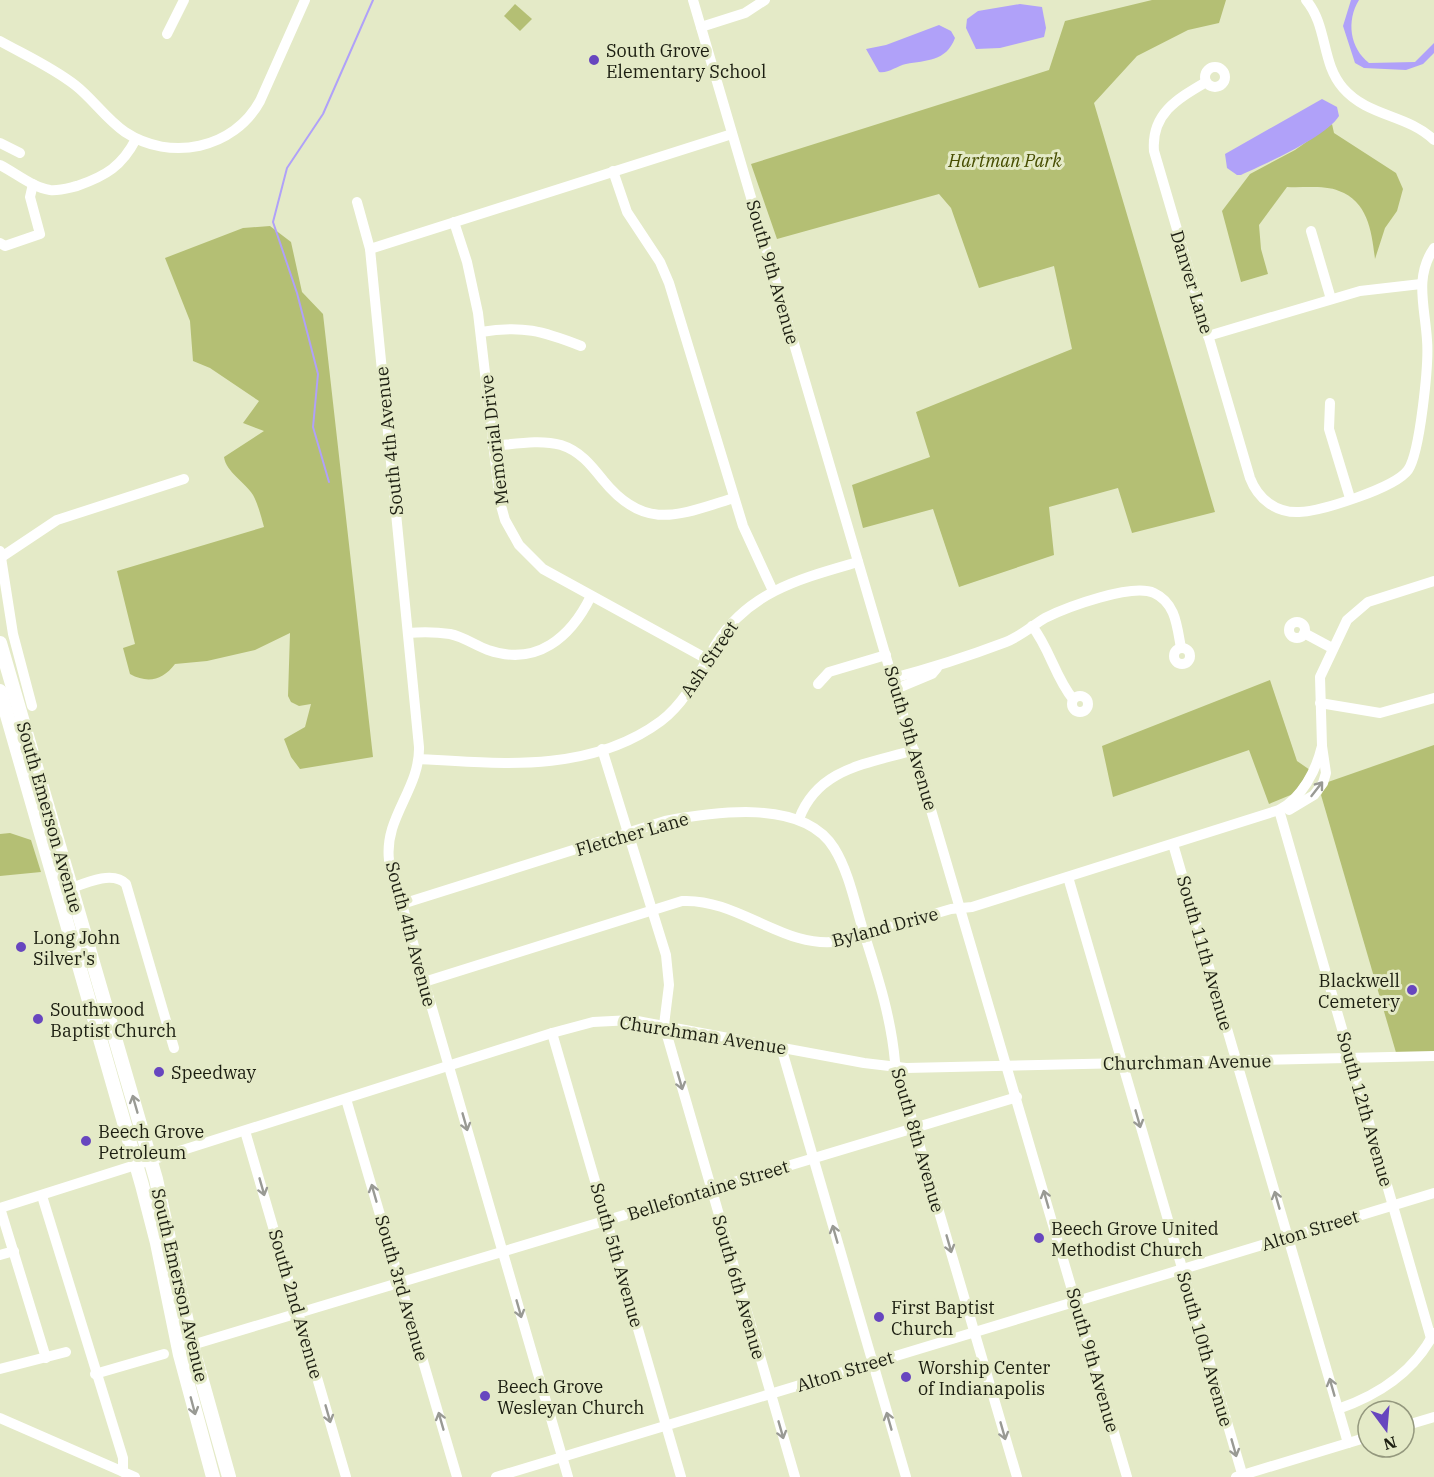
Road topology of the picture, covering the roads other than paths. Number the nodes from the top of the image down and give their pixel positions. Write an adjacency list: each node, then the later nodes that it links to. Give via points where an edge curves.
1 (184, 0): 7 (street)
2 (305, 0): 11 (street, via 258,104 236,129 216,141 185,149)
3 (693, 0): 6 (street, South 9th Avenue)
4 (765, 0): 6 (street, via 745,13)
5 (1306, 0): 12 (street, via 1321,26 1330,65 1344,90 1368,108 1410,121)
6 (701, 27): 10 (street, South 9th Avenue)
7 (167, 34)
8 (0, 41): 11 (street, via 70,81)
9 (1206, 82): 27 (street, Danver Lane, via 1163,113 1156,127 1154,147)
10 (732, 134): 16 (street); 35 (street, South 9th Avenue)
11 (136, 139): 17 (street, via 119,165 100,178 62,189)
12 (1434, 140)
13 (0, 143): 14 (street)
14 (20, 153)
15 (0, 165): 17 (street)
16 (613, 171): 19 (street); 32 (street, via 627,212 669,283)
17 (33, 184): 21 (street, via 30,197 40,234 5,246)
18 (357, 202): 23 (street, South 4th Avenue)
19 (454, 222): 23 (street); 26 (street, Memorial Drive, via 471,278)
20 (1311, 231): 25 (street)
21 (0, 243)
22 (1434, 248): 24 (street, via 1423,268)
23 (370, 249): 40 (street, South 4th Avenue)
24 (1421, 284): 25 (street, via 1360,291); 33 (street, via 1427,349 1412,464 1398,481)
25 (1331, 299): 27 (street)
26 (481, 332): 28 (street, via 531,328); 30 (street, Memorial Drive)
27 (1208, 336): 33 (street, Danver Lane, via 1250,478 1263,499 1276,508 1295,512)
28 (581, 346)
29 (1330, 403): 33 (street, via 1329,429)
30 (493, 446): 32 (street, via 539,442 568,448 588,461 625,503 652,515 678,515); 38 (street, Memorial Drive, via 502,512 519,545 543,569)
31 (184, 479): 34 (street, via 57,520)
32 (734, 498): 37 (street, via 749,544)
33 (1350, 498)
34 (1, 555): 55 (street, South Emerson Avenue, via 13,634)
35 (858, 562): 37 (street, Ash Street); 45 (street, South 9th Avenue)
36 (1434, 581): 44 (street, Byland Drive, via 1362,606 1347,620)
37 (773, 591): 46 (street, Ash Street, via 742,611)
38 (591, 596): 40 (street, via 565,636 531,652 495,652 448,634); 46 (street, Memorial Drive)
39 (1032, 626): 43 (street, via 1059,612 1141,590 1154,593 1169,605 1175,616); 47 (street, via 1013,639); 53 (street)
40 (408, 633): 58 (street, South 4th Avenue)
41 (1304, 633): 44 (street)
42 (0, 643): 63 (main road, South Emerson Avenue, via 59,844)
43 (1180, 648)
44 (1332, 648): 54 (street, Byland Drive, via 1321,673)
45 (886, 655): 48 (street, South 9th Avenue); 49 (street, via 828,672)
46 (707, 659): 56 (street, Ash Street, via 683,699 662,720 640,735)
47 (939, 666): 48 (street); 50 (street, via 932,675)
48 (893, 678): 50 (street, South 9th Avenue)
49 (818, 684)
50 (896, 689): 57 (street, South 9th Avenue)
51 (0, 691): 63 (main road, South Emerson Avenue, via 45,845)
52 (1434, 698): 54 (street, via 1380,713)
53 (1073, 699)
54 (1320, 703): 59 (street, Byland Drive, via 1326,772 1319,789 1295,808)
55 (32, 706)
56 (602, 749): 58 (street, Ash Street, via 562,760 523,764); 61 (street, South 6th Avenue)
57 (914, 750): 60 (street, via 832,777 812,793); 68 (street, South 9th Avenue)
58 (419, 759): 67 (street, South 4th Avenue, via 414,783 394,819 389,837 389,860)
59 (1279, 810): 62 (street, Byland Drive); 77 (street, South 12th Avenue)
60 (799, 819): 61 (street, Fletcher Lane, via 716,813); 70 (street, South 8th Avenue, via 821,833 836,851)
61 (629, 832): 67 (street, Fletcher Lane); 69 (street, South 6th Avenue)
62 (1173, 844): 64 (street, Byland Drive); 78 (street, South 11th Avenue)
63 (59, 871): 65 (main road, South Emerson Avenue); 66 (main road, South Emerson Avenue)
64 (1068, 877): 68 (street, Byland Drive); 79 (street, South 10th Avenue)
65 (71, 888): 66 (street); 75 (street, via 114,877 126,884); 88 (main road, South Emerson Avenue, one-way to 65)
66 (57, 893): 89 (main road, South Emerson Avenue)
67 (402, 904): 71 (street, South 4th Avenue)
68 (962, 908): 70 (street, Byland Drive); 81 (street, South 9th Avenue)
69 (653, 909): 70 (street, Byland Drive, via 682,901 711,903 813,942 835,943); 71 (street, Byland Drive); 72 (street, South 6th Avenue, via 669,972)
70 (864, 934): 82 (street, South 8th Avenue, via 888,1011)
71 (424, 982): 80 (street, South 4th Avenue)
72 (664, 1025): 73 (street, Churchman Avenue, via 607,1020); 74 (street, Churchman Avenue); 90 (street, South 6th Avenue, one-way to 90)
73 (552, 1033): 80 (street, Churchman Avenue); 95 (street, South 5th Avenue)
74 (781, 1047): 82 (street, Churchman Avenue); 87 (street)
75 (174, 1048)
76 (1434, 1056): 77 (street, Churchman Avenue)
77 (1350, 1058): 78 (street, Churchman Avenue); 93 (street, South 12th Avenue)
78 (1236, 1060): 79 (street, Churchman Avenue); 96 (street, South 11th Avenue, one-way to 78)
79 (1122, 1063): 81 (street, Churchman Avenue); 100 (street, South 10th Avenue, one-way to 100)
80 (448, 1066): 84 (street, Churchman Avenue); 98 (street, South 4th Avenue, one-way to 98)
81 (1008, 1066): 82 (street, Churchman Avenue); 83 (street, South 9th Avenue)
82 (897, 1067): 85 (street, South 8th Avenue)
83 (1017, 1097): 85 (street, Bellefontaine Street); 102 (street, South 9th Avenue, one-way to 83)
84 (346, 1099): 86 (street, Churchman Avenue); 101 (street, South 3rd Avenue, one-way to 84)
85 (915, 1128): 87 (street, Bellefontaine Street); 104 (street, South 8th Avenue, one-way to 104)
86 (245, 1131): 88 (street, Churchman Avenue); 103 (street, South 2nd Avenue, one-way to 103)
87 (813, 1159): 90 (street, Bellefontaine Street); 110 (street, one-way to 87)
88 (151, 1160): 89 (street, Churchman Avenue); 106 (main road, South Emerson Avenue)
89 (136, 1166): 92 (street, Churchman Avenue); 125 (main road, South Emerson Avenue, one-way to 125)
90 (711, 1190): 95 (street, Bellefontaine Street); 113 (street, South 6th Avenue)
91 (1434, 1192): 93 (street, Alton Street)
92 (42, 1196): 94 (street, Churchman Avenue); 112 (street)
93 (1393, 1205): 96 (street, Alton Street); 105 (street, South 12th Avenue)
94 (0, 1208): 97 (street)
95 (607, 1221): 98 (street, Bellefontaine Street); 118 (street, South 5th Avenue)
96 (1288, 1237): 100 (street, Alton Street); 114 (street, South 11th Avenue, one-way to 96)
97 (14, 1251): 99 (street); 109 (street)
98 (502, 1253): 101 (street, Bellefontaine Street); 121 (street, South 4th Avenue, one-way to 121)
99 (0, 1255)
100 (1182, 1269): 102 (street, Alton Street); 123 (street, South 10th Avenue, one-way to 123)
101 (400, 1284): 103 (street, Bellefontaine Street); 128 (street, South 3rd Avenue, one-way to 101)
102 (1076, 1301): 104 (street, Alton Street); 135 (street, South 9th Avenue)
103 (299, 1313): 106 (street, Bellefontaine Street); 127 (street, South 2nd Avenue, one-way to 127)
104 (974, 1332): 110 (street, Alton Street); 134 (street, South 8th Avenue, one-way to 134)
105 (1433, 1335): 114 (street, via 1414,1363 1389,1386)
106 (192, 1345): 126 (main road, South Emerson Avenue)
107 (66, 1352): 109 (street)
108 (164, 1354): 112 (street)
109 (46, 1358): 111 (street)
110 (872, 1363): 113 (street, Alton Street); 133 (street, one-way to 110)
111 (0, 1370)
112 (95, 1374): 122 (street, via 123,1458)
113 (771, 1394): 118 (street, Alton Street); 132 (street, South 6th Avenue, one-way to 132)
114 (1338, 1409): 120 (street, South 11th Avenue)
115 (1434, 1417): 117 (street)
116 (0, 1418): 122 (street)
117 (1416, 1423)
118 (666, 1426): 121 (street, Alton Street); 131 (street, South 5th Avenue)
119 (1356, 1441): 120 (street)
120 (1348, 1443): 123 (street)
121 (562, 1457): 129 (street, Alton Street); 130 (street, South 4th Avenue)
122 (123, 1472): 124 (street)
123 (1240, 1476)
124 (135, 1477)
125 (213, 1477)
126 (229, 1477)
127 (346, 1477)
128 (457, 1477)
129 (496, 1477)
130 (568, 1477)
131 (681, 1477)
132 (795, 1477)
133 (906, 1477)
134 (1017, 1477)
135 (1127, 1477)

